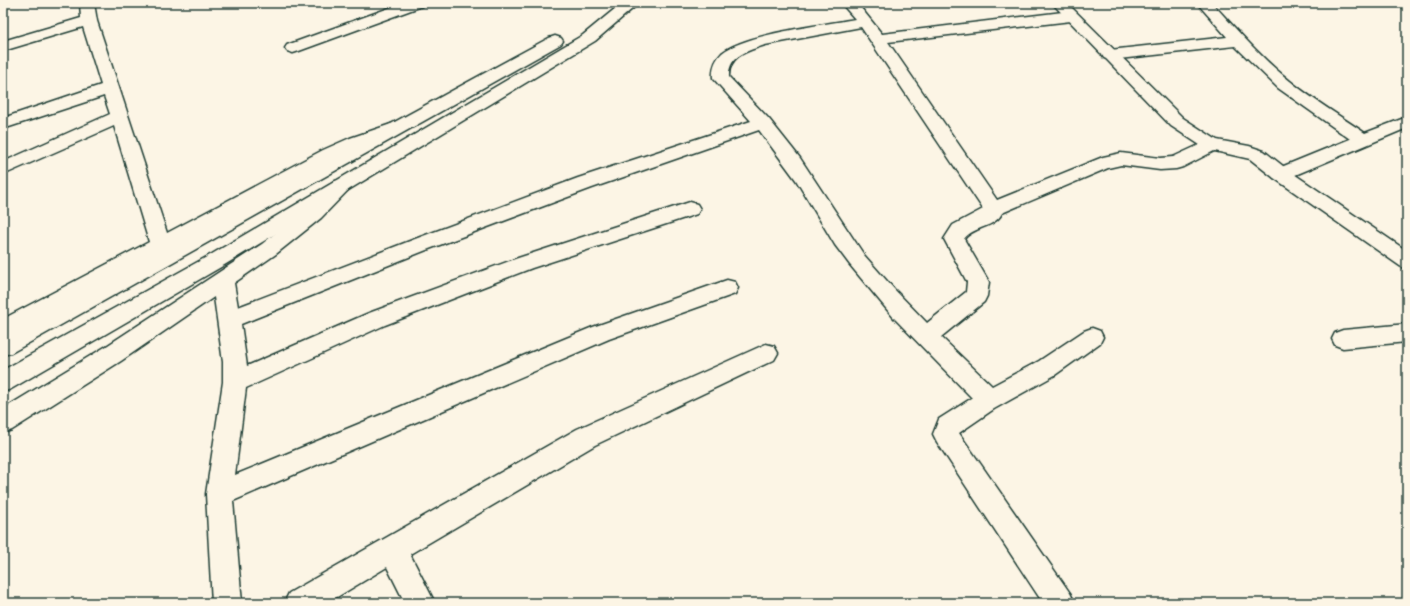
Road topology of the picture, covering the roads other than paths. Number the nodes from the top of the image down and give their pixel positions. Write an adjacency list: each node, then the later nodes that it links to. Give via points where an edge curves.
1 (88, 3): 8 (street)
2 (417, 3): 13 (street)
3 (848, 3): 9 (street)
4 (1059, 3): 7 (street)
5 (1204, 3): 11 (street)
6 (622, 7): 20 (street, via 577,28); 25 (street, via 588,38)
7 (1071, 16): 10 (street); 14 (street)
8 (89, 21): 12 (street); 15 (street)
9 (866, 22): 10 (street); 18 (street, via 762,41 732,53 721,63 721,78)
10 (878, 39): 27 (street)
11 (1238, 41): 14 (street); 21 (street, via 1290,89)
12 (3, 46)
13 (293, 48)
14 (1110, 55): 22 (street, via 1169,115)
15 (110, 88): 16 (street); 19 (street)
16 (119, 117): 23 (street); 28 (street)
17 (1407, 122): 21 (street)
18 (763, 123): 32 (street, via 586,183); 35 (street, via 804,177 856,260)
19 (3, 124)
20 (397, 128): 28 (street, via 330,154); 38 (street)
21 (1364, 140): 24 (street)
22 (1212, 145): 24 (street, via 1253,154); 27 (street, via 1176,163 1121,160 1103,163)
23 (3, 170)
24 (1281, 174): 29 (street)
25 (343, 185): 30 (street, via 292,231); 40 (street)
26 (690, 209): 41 (street, via 525,263 377,319)
27 (993, 209): 35 (street, via 991,215 960,229 954,238 978,282 976,296)
28 (161, 246): 33 (street)
29 (1407, 261)
30 (223, 281): 32 (street); 43 (street, via 113,354)
31 (727, 288): 44 (street, via 601,333)
32 (228, 320): 41 (street)
33 (3, 330)
34 (1407, 333): 37 (street)
35 (926, 336): 42 (street, via 983,392)
36 (1092, 337): 42 (street, via 1047,368)
37 (1343, 340)
38 (3, 346)
39 (766, 353): 45 (street, via 586,437)
40 (3, 382)
41 (236, 382): 44 (street)
42 (985, 402): 49 (street, via 948,427 946,434)
43 (3, 422)
44 (218, 494): 46 (street)
45 (393, 550): 47 (street); 48 (street)
46 (227, 603)
47 (299, 603)
48 (420, 603)
49 (1060, 603)

